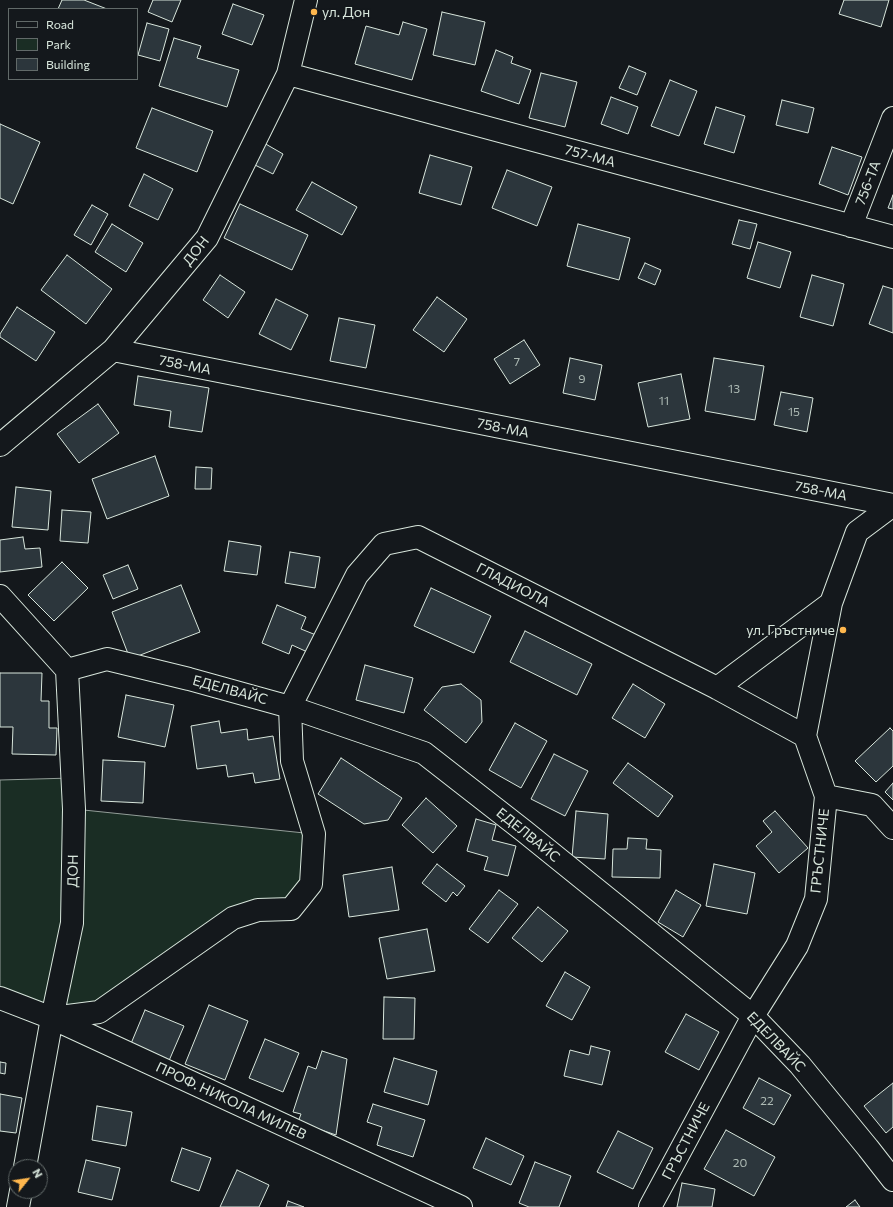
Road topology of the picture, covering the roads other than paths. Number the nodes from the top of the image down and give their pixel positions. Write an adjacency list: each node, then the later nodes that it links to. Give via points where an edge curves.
1 (306, 0): 2 (street, ДОН)
2 (288, 74): 4 (street, 757-МА); 6 (street, ДОН, via 207,238)
3 (893, 118): 4 (street, 756-ТА)
4 (851, 226): 5 (street, 757-МА)
5 (893, 238)
6 (113, 350): 7 (street, ДОН); 8 (street, 758-МА)
7 (0, 445)
8 (893, 505): 10 (street, ГРЪСТНИЧЕ, via 857,532)
9 (0, 596): 11 (street)
10 (832, 602): 12 (street); 14 (street, ГРЪСТНИЧЕ)
11 (67, 670): 13 (street, ЕДЕЛВАЙС, via 107,659); 19 (street, ДОН, via 74,808 72,923)
12 (717, 688): 13 (street, ГЛАДИОЛА, via 418,538 384,544 357,576); 14 (street, ГЛАДИОЛА)
13 (290, 707): 18 (street, ЕДЕЛВАЙС, via 424,753); 19 (street, via 292,761 314,834 311,884 291,909 258,910 232,918 99,1012)
14 (806, 736): 15 (street, ГРЪСТНИЧЕ)
15 (826, 796): 16 (street, via 872,805); 18 (street, ГРЪСТНИЧЕ, via 816,899 797,946)
16 (893, 828)
17 (0, 998): 19 (street, ПРОФ. НИКОЛА МИЛЕВ)
18 (753, 1016): 21 (street, ЕДЕЛВАЙС, via 800,1065); 23 (street, ГРЪСТНИЧЕ)
19 (52, 1018): 20 (street, ДОН); 22 (street, ПРОФ. НИКОЛА МИЛЕВ)
20 (26, 1159)
21 (893, 1180)
22 (461, 1207)
23 (650, 1207)

